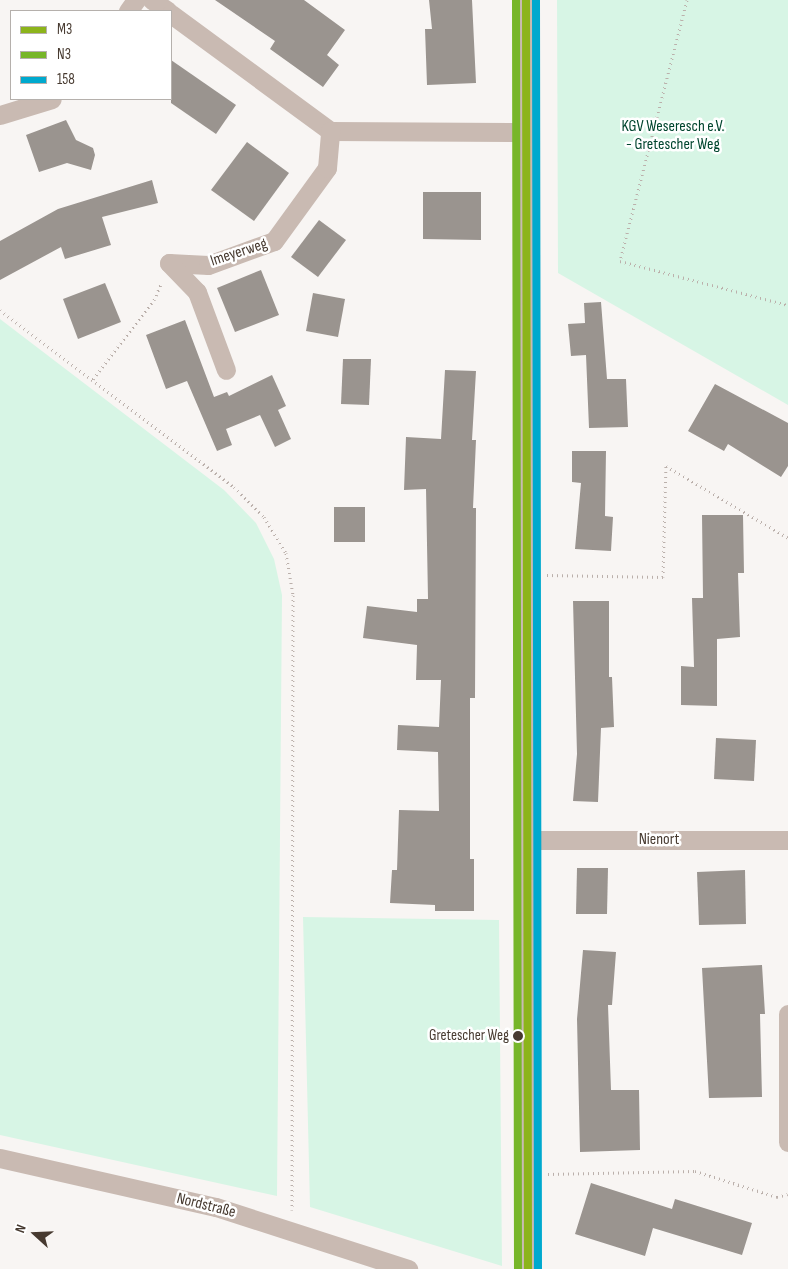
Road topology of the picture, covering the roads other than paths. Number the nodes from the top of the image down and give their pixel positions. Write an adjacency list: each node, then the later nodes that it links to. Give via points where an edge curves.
1 (152, 0): 3 (street)
2 (526, 0): 8 (street)
3 (167, 10)
4 (172, 15): 7 (street)
5 (49, 100): 6 (street)
6 (0, 116)
7 (330, 131): 8 (street); 9 (street, Imeyerweg, via 327,168 274,241 208,265 169,264 197,292)
8 (526, 132): 10 (street)
9 (226, 370)
10 (530, 840): 11 (street, Nienort); 16 (street)
11 (788, 840)
12 (788, 1014): 13 (street)
13 (788, 1142)
14 (0, 1158): 15 (street, Nordstraße, via 216,1207)
15 (408, 1269)
16 (528, 1269)

